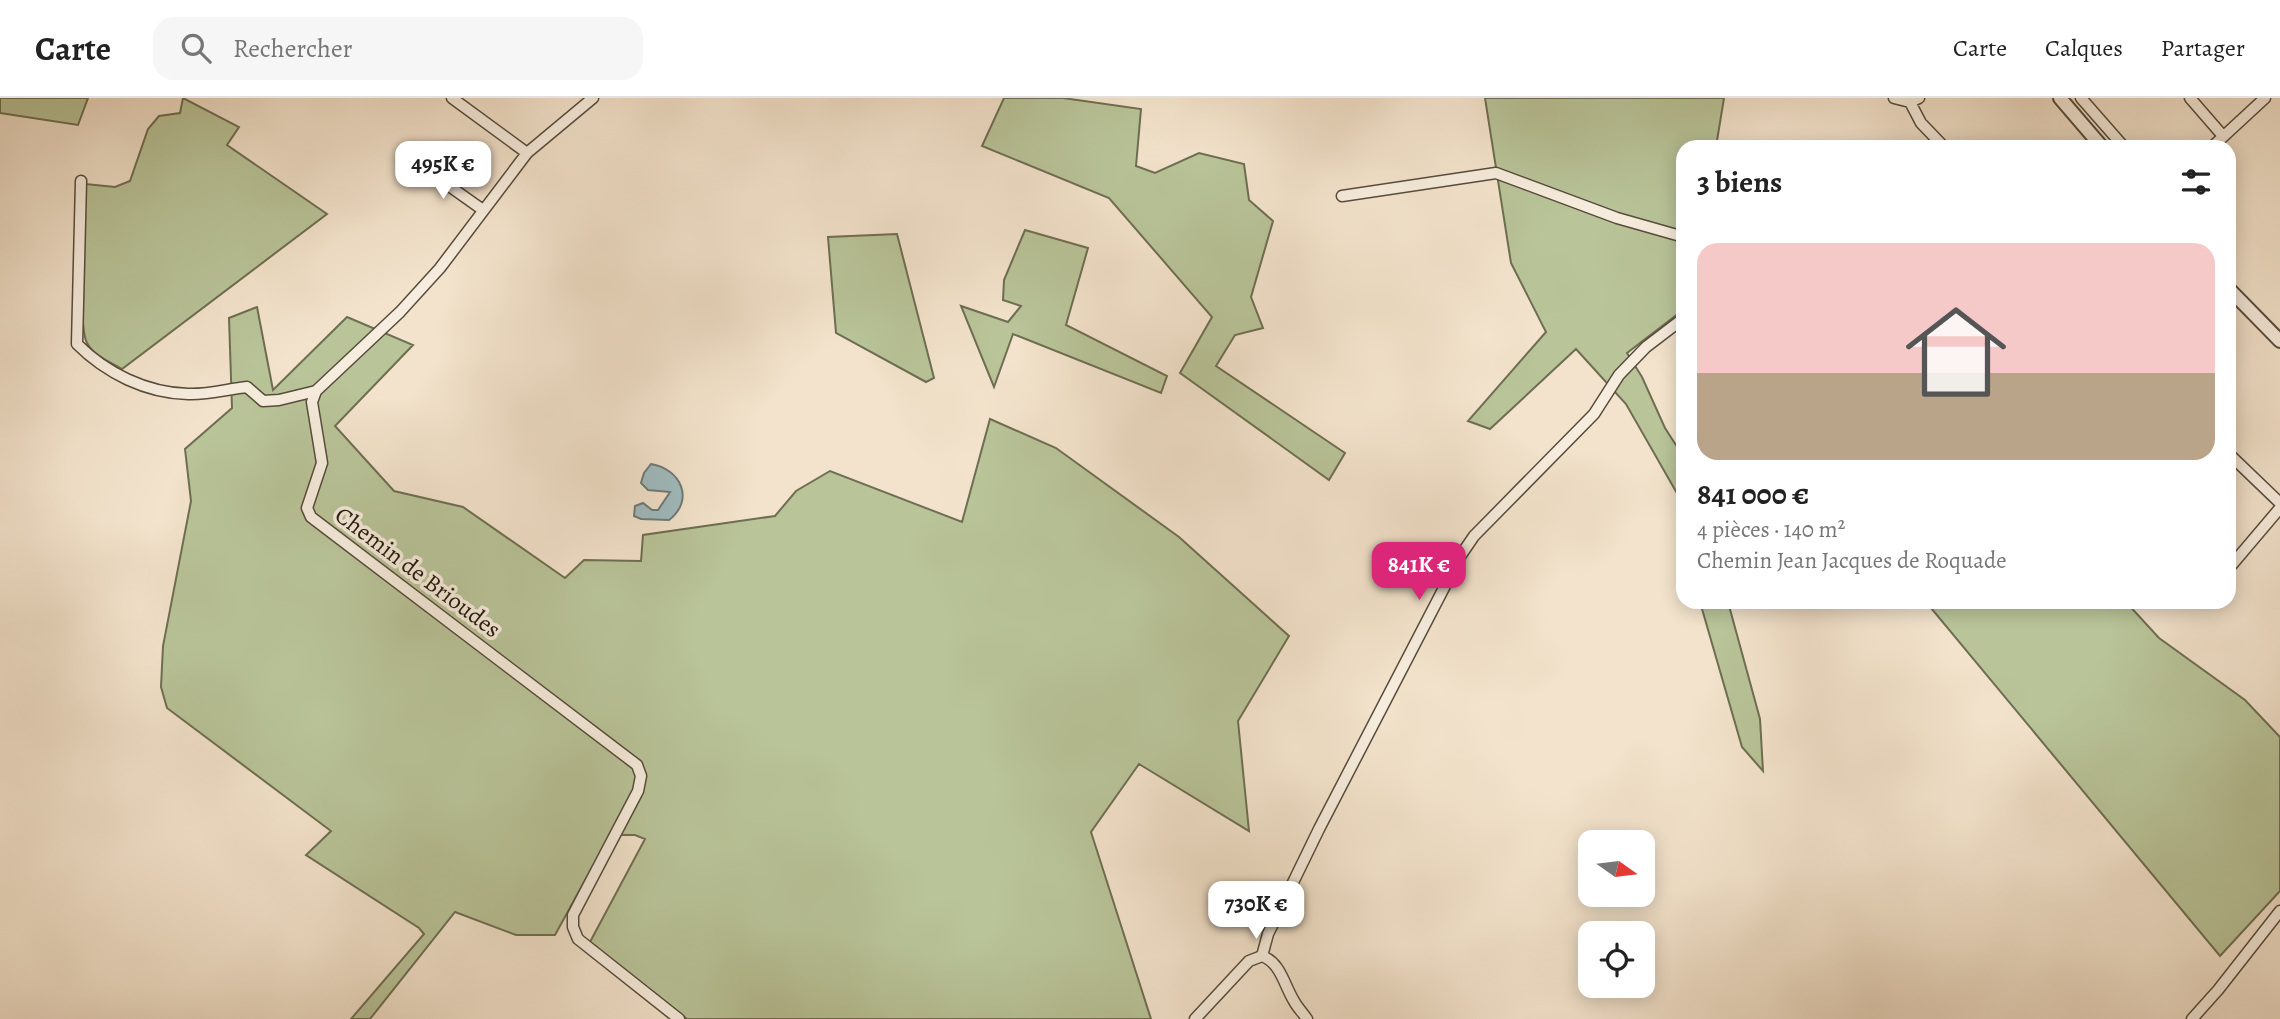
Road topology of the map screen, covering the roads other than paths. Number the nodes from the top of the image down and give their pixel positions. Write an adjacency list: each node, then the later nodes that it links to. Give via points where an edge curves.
1 (452, 98): 14 (street)
2 (593, 98): 14 (street)
3 (1894, 98): 8 (street)
4 (2060, 98): 11 (street)
5 (2081, 98): 12 (street)
6 (2190, 98): 9 (street)
7 (2265, 98): 9 (street)
8 (1914, 100): 10 (street, via 1921,123)
9 (2223, 136): 13 (street)
10 (1937, 140)
11 (2096, 140)
12 (2118, 140)
13 (2219, 140)
14 (527, 153): 18 (street)
15 (421, 166): 18 (street)
16 (81, 181): 23 (street, via 77,344 96,362 125,379 189,395 247,387 263,401)
17 (1342, 196): 19 (street, via 1496,173)
18 (483, 211): 23 (street, via 400,312)
19 (1676, 235)
20 (2236, 296): 22 (street)
21 (1676, 325): 29 (street, via 1619,375 1594,414 1474,536 1461,555 1318,831 1268,934)
22 (2280, 341)
23 (316, 391): 30 (street, Chemin de Brioudes, via 312,402 323,463 309,498 311,517 637,765 641,776 638,791 573,915 573,927 578,939)
24 (2236, 461): 25 (street)
25 (2280, 503)
26 (2280, 509): 27 (street)
27 (2236, 560)
28 (2280, 911): 33 (street)
29 (1262, 956): 31 (street, via 1249,961); 32 (street, via 1271,959)
30 (679, 1019)
31 (1195, 1019)
32 (1307, 1019)
33 (2192, 1019)

